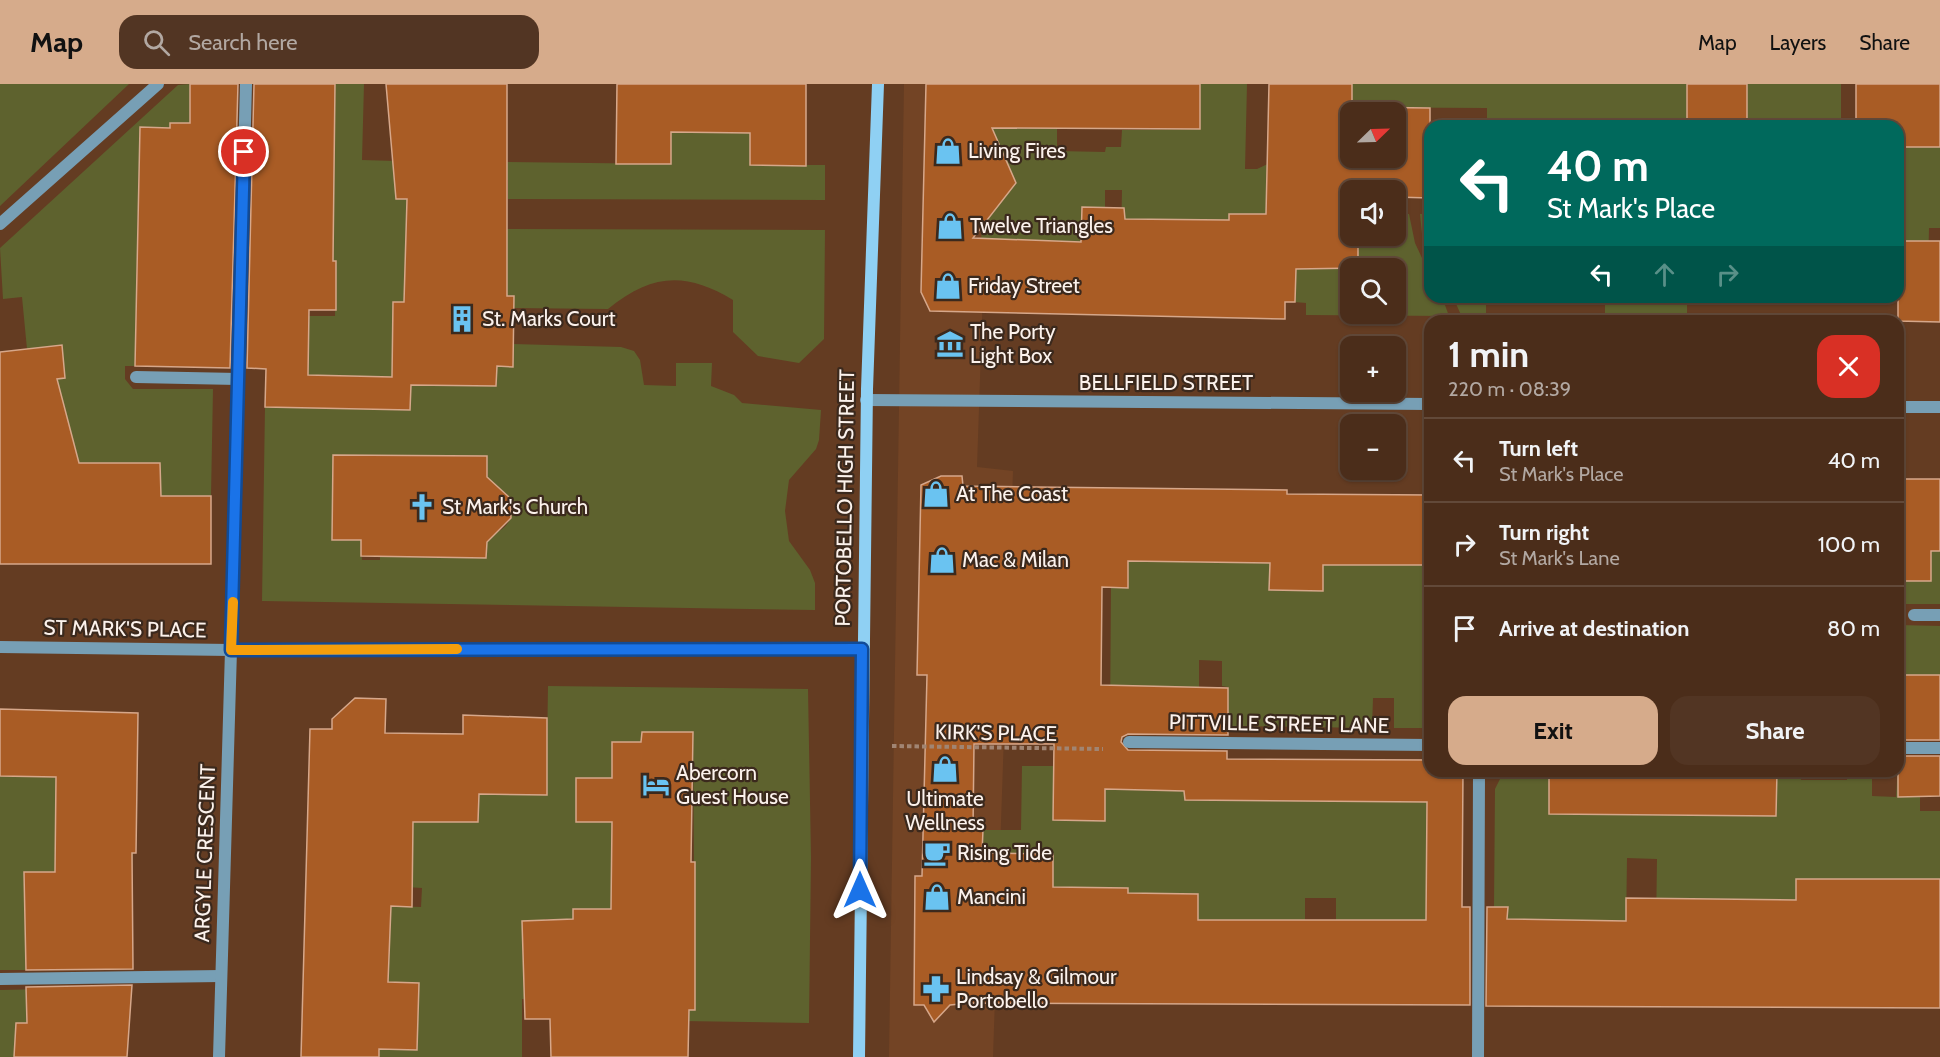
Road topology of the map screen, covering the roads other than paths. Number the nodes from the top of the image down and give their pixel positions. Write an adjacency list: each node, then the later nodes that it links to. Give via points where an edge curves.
1 (158, 84): 4 (street)
2 (246, 84): 6 (street, ARGYLE CRESCENT)
3 (878, 84): 7 (main road, PORTOBELLO HIGH STREET)
4 (0, 224)
5 (136, 377): 6 (street)
6 (238, 379): 15 (street, ARGYLE CRESCENT)
7 (867, 400): 8 (street, BELLFIELD STREET); 14 (main road, PORTOBELLO HIGH STREET)
8 (1424, 404)
9 (1904, 407): 10 (street)
10 (1940, 407)
11 (1914, 615): 12 (street)
12 (1940, 615)
13 (0, 647): 15 (street, ST MARK'S PLACE)
14 (862, 649): 15 (street, ST MARK'S PLACE); 24 (main road, PORTOBELLO HIGH STREET)
15 (231, 650): 21 (street, ARGYLE CRESCENT)
16 (1128, 742): 17 (street, PITTVILLE STREET LANE)
17 (1424, 745)
18 (1904, 748): 19 (street)
19 (1940, 748)
20 (1479, 777): 25 (street)
21 (221, 976): 22 (street); 23 (street, ARGYLE CRESCENT)
22 (0, 979)
23 (219, 1057)
24 (859, 1057)
25 (1478, 1057)

